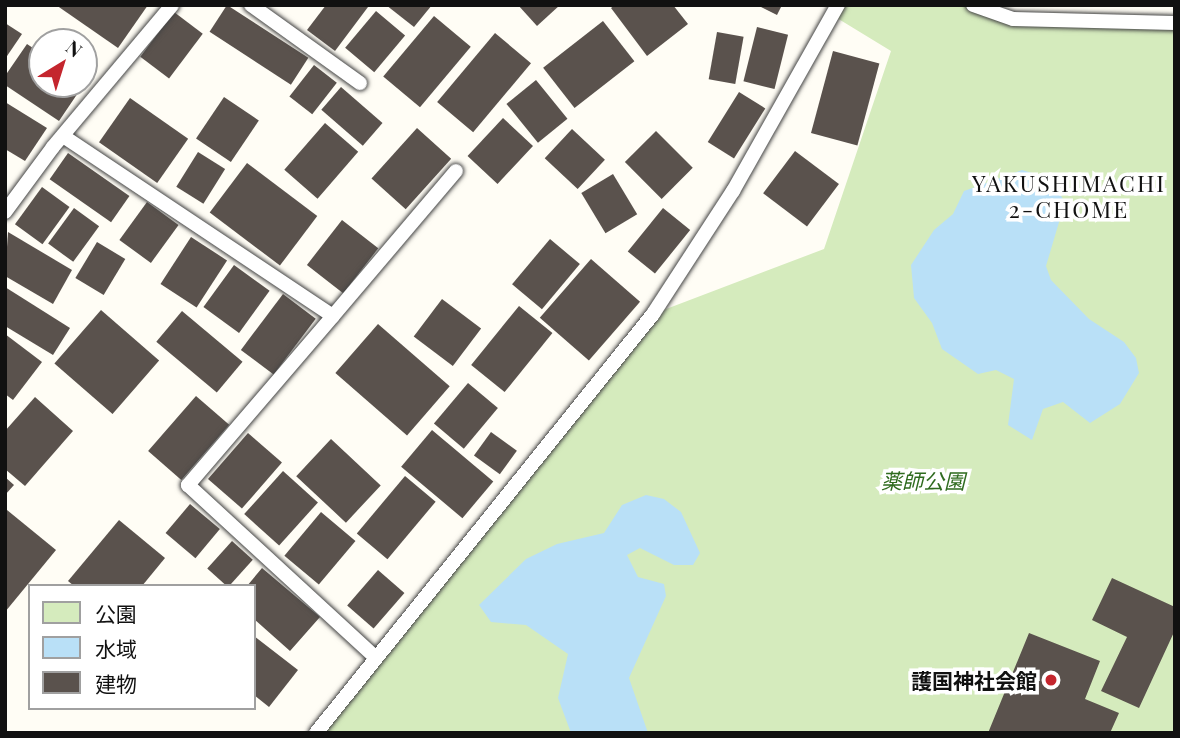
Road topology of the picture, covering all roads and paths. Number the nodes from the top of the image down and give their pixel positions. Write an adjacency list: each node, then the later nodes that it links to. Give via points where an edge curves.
1 (173, 5): 7 (lane)
2 (251, 5): 6 (lane)
3 (838, 5): 11 (lane, via 733,191 653,314)
4 (973, 5): 5 (lane, via 1013,19)
5 (1175, 23)
6 (360, 83)
7 (63, 136): 9 (lane); 10 (lane)
8 (456, 171): 10 (lane)
9 (5, 212)
10 (333, 317): 11 (lane, via 188,485)
11 (376, 658): 12 (lane)
12 (316, 733)

